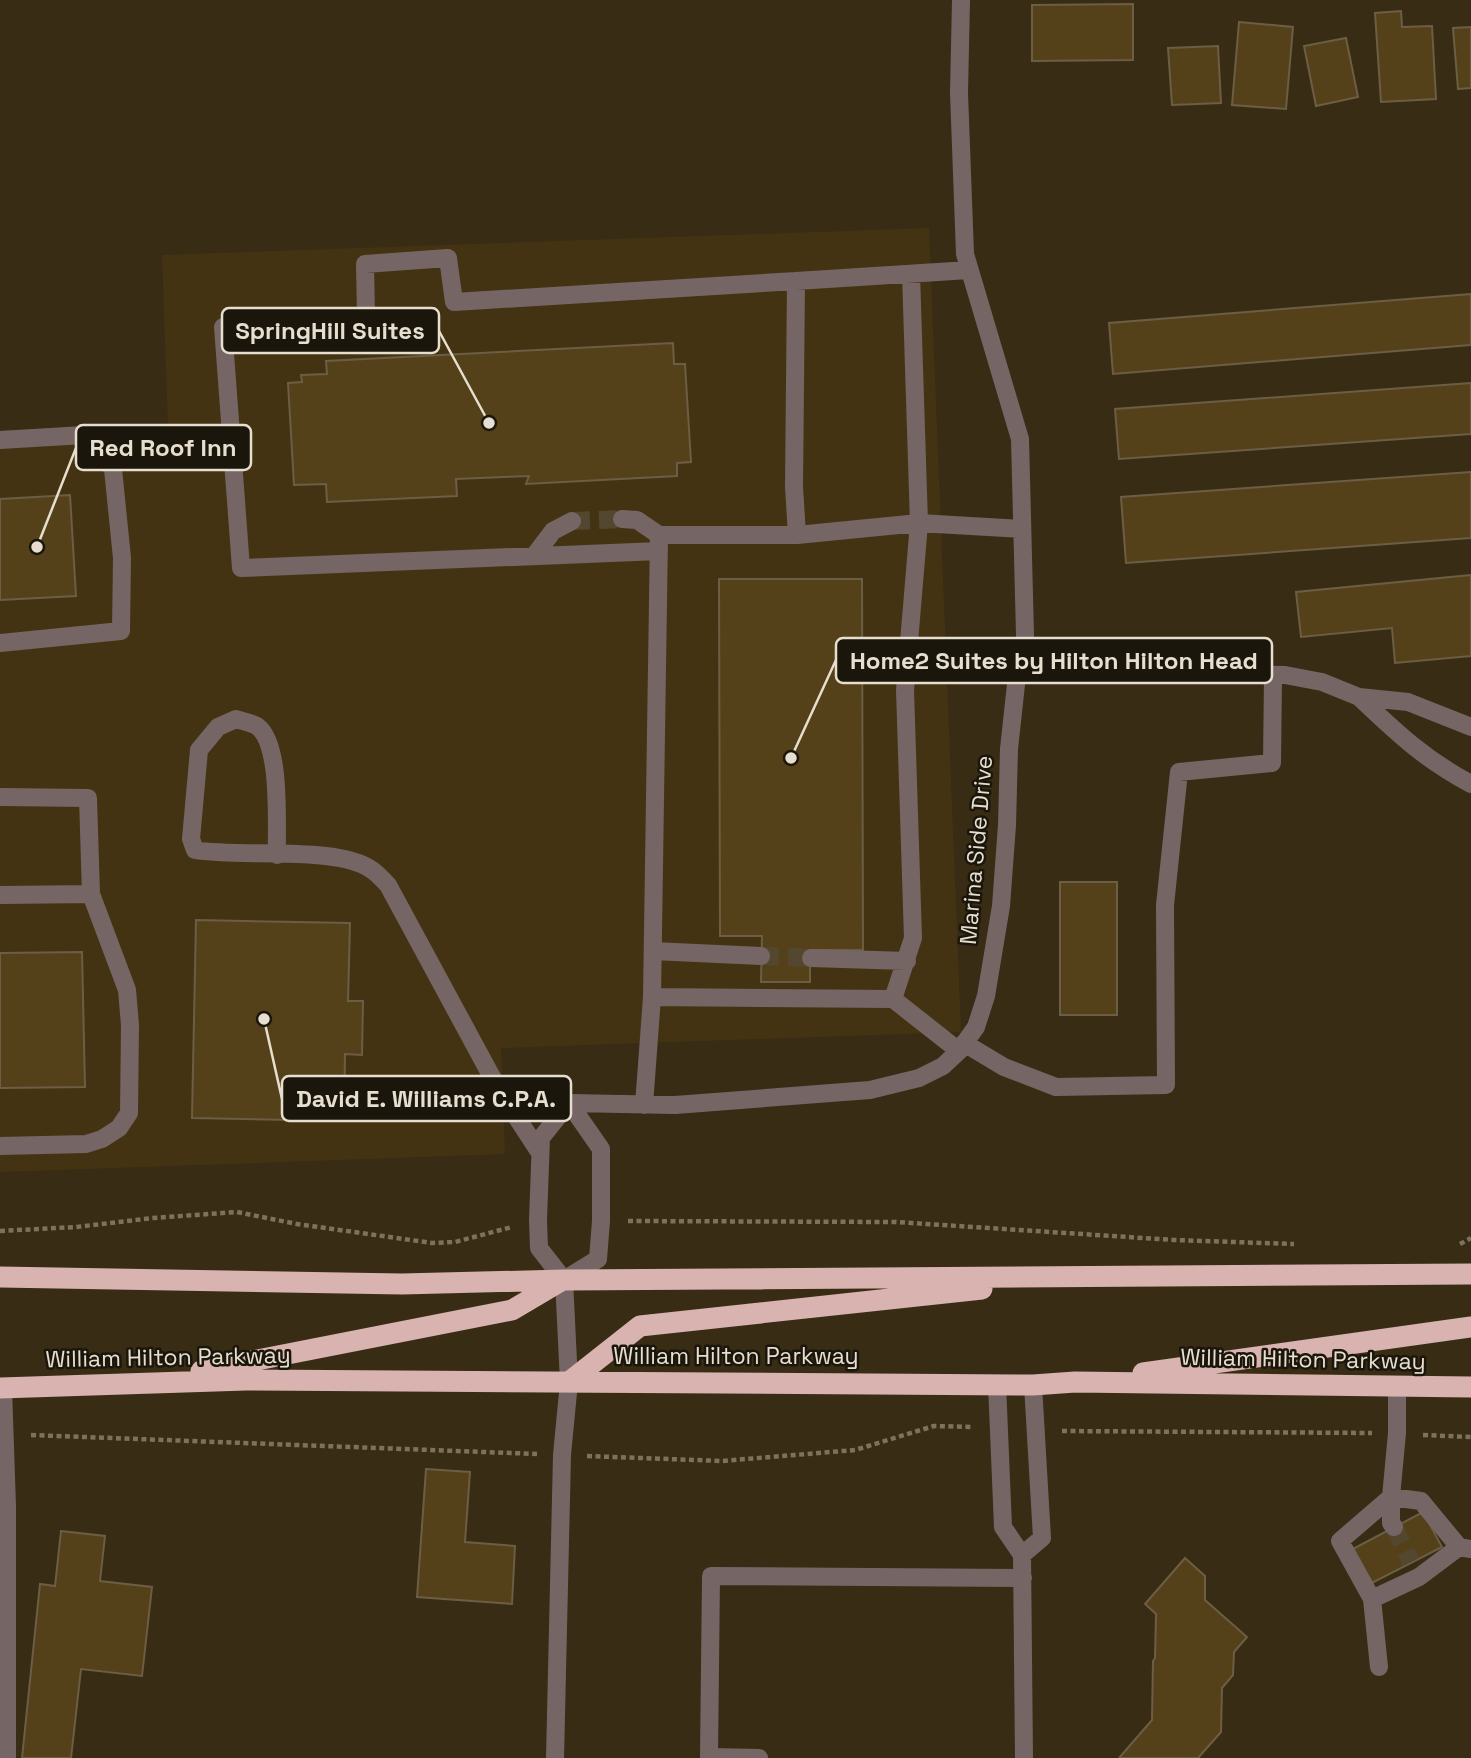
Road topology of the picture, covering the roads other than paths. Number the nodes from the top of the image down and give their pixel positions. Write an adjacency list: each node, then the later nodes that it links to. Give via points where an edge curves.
1 (961, 0): 2 (street, via 960,107)
2 (969, 270): 3 (street); 9 (street, via 1020,439)
3 (911, 274): 4 (street); 8 (street)
4 (796, 281): 10 (street); 12 (street, via 454,302 448,258 365,264 366,315 223,327 241,568)
5 (0, 440): 13 (street, via 84,435 113,469 122,558 121,631)
6 (622, 519): 11 (street, via 637,520)
7 (572, 522): 12 (street, via 553,531)
8 (919, 523): 9 (street); 10 (street); 26 (street, via 905,690 913,938)
9 (1022, 529): 14 (street)
10 (797, 536): 11 (street)
11 (659, 543): 12 (street); 23 (street)
12 (534, 556)
13 (0, 643)
14 (1026, 674): 15 (street, via 1079,670); 29 (street, Marina Side Drive, via 1017,675 1001,906 986,996 976,1027)
15 (1273, 675): 16 (street, via 1322,682); 29 (street, via 1272,763 1179,772 1165,905 1166,1085 1056,1087)
16 (1359, 697): 17 (street, via 1408,702); 18 (street, via 1438,767)
17 (1471, 727)
18 (1471, 784)
19 (0, 797): 21 (street, via 88,798)
20 (277, 855): 20 (street, via 215,854 195,850 191,839 199,750 218,727 236,719 258,727 269,743 274,761); 33 (street, via 349,861 371,869 388,885 500,1092)
21 (91, 894): 22 (street); 32 (street, via 127,990 129,1113 118,1128 86,1144)
22 (0, 895)
23 (653, 951): 24 (street); 27 (street)
24 (761, 956)
25 (811, 958): 26 (street)
26 (906, 961): 28 (street)
27 (652, 997): 28 (street); 31 (street)
28 (893, 999): 29 (street)
29 (961, 1047): 31 (street, Marina Side Drive, via 943,1066 919,1078 870,1090)
30 (569, 1103): 31 (street, Marina Side Drive); 33 (street, via 541,1138); 37 (street, via 601,1149 601,1221 598,1259)
31 (645, 1105)
32 (0, 1146)
33 (540, 1153): 37 (street, via 538,1248)
34 (1471, 1274): 35 (highway)
35 (1095, 1276): 37 (highway); 39 (highway, via 640,1326)
36 (0, 1277): 37 (highway, via 402,1284)
37 (564, 1280): 39 (street); 42 (highway, via 512,1310)
38 (1471, 1327): 40 (highway)
39 (569, 1382): 41 (highway, William Hilton Parkway); 42 (highway, William Hilton Parkway, via 246,1380); 55 (street, via 562,1455)
40 (1075, 1382): 43 (highway, William Hilton Parkway); 44 (highway, William Hilton Parkway)
41 (997, 1384): 43 (highway, William Hilton Parkway); 50 (street, via 1003,1527)
42 (130, 1385): 46 (highway, William Hilton Parkway)
43 (1032, 1385): 50 (street, via 1042,1538)
44 (1397, 1387): 45 (highway, William Hilton Parkway); 47 (street)
45 (1471, 1387)
46 (1, 1388): 54 (street)
47 (1391, 1497): 48 (street); 49 (street, via 1421,1501); 52 (street, via 1340,1541)
48 (1394, 1527)
49 (1465, 1548): 52 (street, via 1415,1570)
50 (1023, 1555): 51 (street)
51 (1023, 1578): 56 (street, via 711,1576 709,1757); 57 (street)
52 (1372, 1599): 53 (street)
53 (1379, 1667)
54 (7, 1758)
55 (555, 1758)
56 (759, 1758)
57 (1024, 1758)

